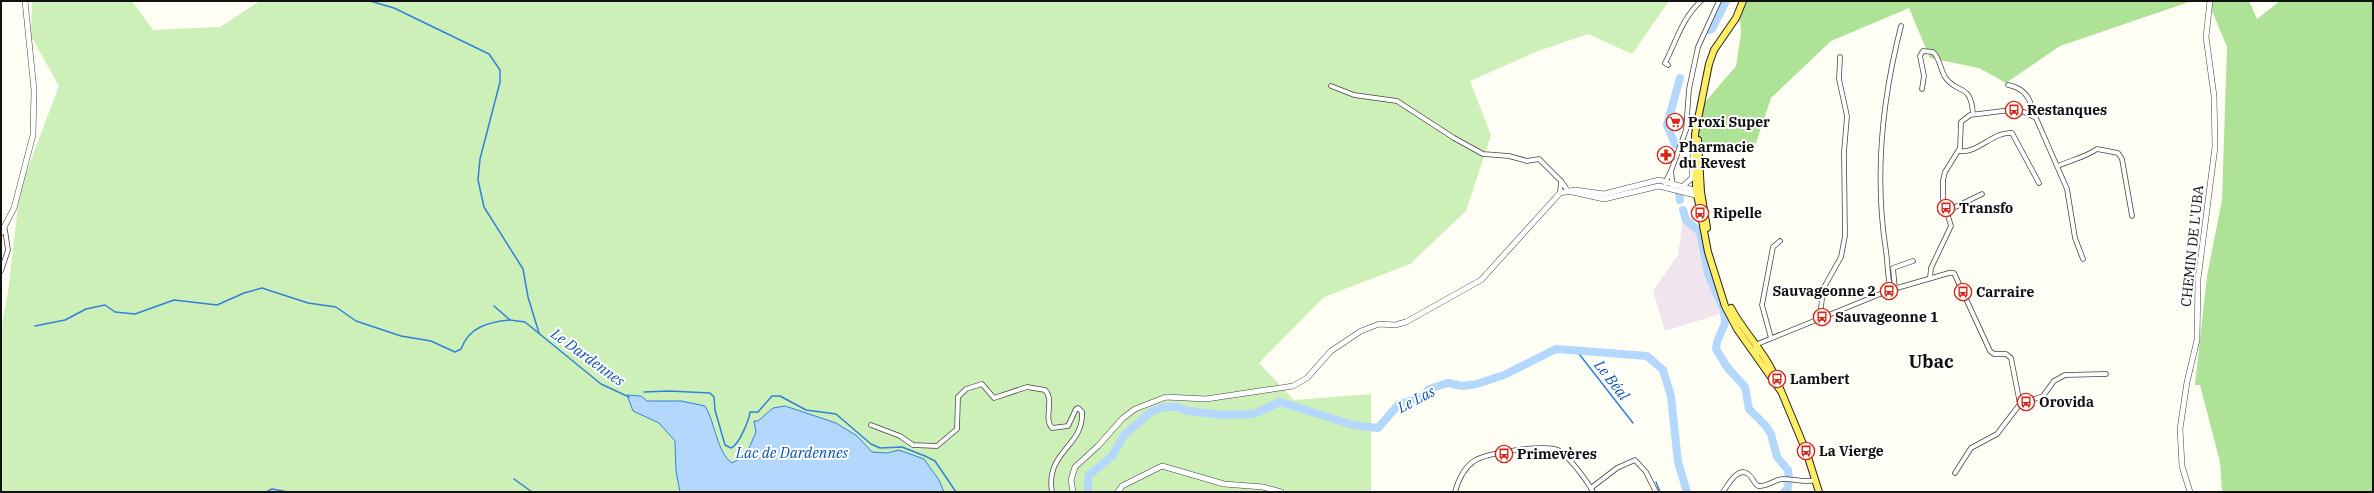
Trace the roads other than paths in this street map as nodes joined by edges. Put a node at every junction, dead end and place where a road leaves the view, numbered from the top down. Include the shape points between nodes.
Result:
1 (25, 1) edge
2 (1701, 1) edge
3 (1719, 1) edge
4 (1743, 1) edge
5 (2210, 1) edge
6 (1901, 26) dead end
7 (1840, 57) dead end
8 (1668, 65) dead end
9 (2008, 85) dead end
10 (1331, 86) dead end
11 (1922, 89) dead end
12 (1973, 114) junction
13 (2033, 116) junction
14 (1696, 123) junction
15 (1694, 145) junction
16 (1959, 151) junction
17 (1699, 161) junction
18 (2058, 166) junction
19 (1670, 171) junction
20 (1560, 180) junction
21 (2039, 183) dead end
22 (1665, 184) junction
23 (1673, 186) junction
24 (1683, 186) junction
25 (1568, 191) junction
26 (1697, 192) junction
27 (1560, 193) junction
28 (1982, 194) dead end
29 (1702, 211) junction
30 (1947, 211) junction
31 (2132, 216) dead end
32 (3, 231) edge
33 (1780, 241) dead end
34 (2083, 260) dead end
35 (1913, 261) dead end
36 (1, 271) edge
37 (1930, 278) junction
38 (1893, 289) junction
39 (1720, 292) junction
40 (1820, 317) junction
41 (1771, 338) junction
42 (1756, 350) junction
43 (2106, 374) dead end
44 (2020, 404) junction
45 (871, 426) dead end
46 (1954, 473) dead end
47 (1816, 480) junction
48 (1592, 490) edge
49 (1052, 492) edge
50 (1073, 492) edge
51 (1118, 492) edge
52 (1281, 492) edge
53 (1455, 492) edge
54 (1656, 492) edge
55 (1723, 492) edge
56 (1819, 492) edge
57 (2190, 492) edge

1 - 32 street via 34,90 33,135 14,208
2 - 8 street via 1689,13 1673,42 1664,63
3 - 19 street via 1698,47 1689,89 1686,130
4 - 14 main road via 1736,18 1714,50
5 - 57 street, CHEMIN DE L'UBA via 2206,37 2214,102 2215,147 2198,279 2197,340 2186,386 2180,429 2182,466
6 - 38 street via 1880,137 1880,213
7 - 40 street via 1839,79 1847,116 1844,152 1845,236 1841,257 1823,289
9 - 13 street via 2021,89 2027,96
10 - 20 street via 1354,95 1394,99 1483,154 1509,156 1527,161 1539,159
11 - 12 street via 1924,76 1920,56 1923,51 1933,52 1946,79 1969,95
12 - 13 street via 2014,110
12 - 16 street via 1961,122
13 - 18 street via 2042,127
14 - 15 main road
14 - 17 main road
15 - 24 street via 1692,178
15 - 26 main road
16 - 21 street via 1969,151 2004,134 2012,133
16 - 30 street via 1943,177 1943,197
17 - 26 street
17 - 29 main road
18 - 31 street via 2097,149 2118,153 2122,159
18 - 34 street via 2067,189 2075,238
19 - 22 street
19 - 23 street
20 - 25 street
20 - 27 street
22 - 23 street
22 - 25 street via 1652,181 1604,194
23 - 24 street
23 - 26 street
24 - 26 street
25 - 27 street
26 - 29 main road
27 - 50 street via 1481,280 1406,322 1379,324 1361,331 1331,351 1309,376 1300,382 1284,388 1246,391 1206,399 1166,397 1132,411 1075,467 1070,480
28 - 30 street
29 - 39 main road
30 - 37 street via 1951,226 1931,268
32 - 36 street via 8,250
33 - 41 street via 1773,247 1762,305
35 - 38 street via 1893,268
37 - 38 street
37 - 44 street via 1950,272 1955,275 1990,351 1993,354 2008,354 2011,358
38 - 40 street
39 - 42 main road
39 - 42 main road via 1734,325
40 - 41 street
41 - 42 street
42 - 47 main road via 1780,390
43 - 44 street via 2065,375 2054,381 2044,396
44 - 46 street via 1998,434 1971,448
45 - 49 street via 900,436 913,445 937,446 957,429 958,397 966,389 982,384 994,398 1028,387 1045,390 1049,397 1049,421 1052,428 1068,426 1076,409 1082,412 1080,431 1059,455 1053,468 1050,480
47 - 55 street via 1786,480 1758,486 1748,473 1740,472
47 - 56 main road
48 - 53 street via 1560,451 1541,446 1476,460 1461,476
48 - 54 street via 1615,469 1635,460 1646,472
51 - 52 street via 1122,486 1164,466 1224,484 1263,487

